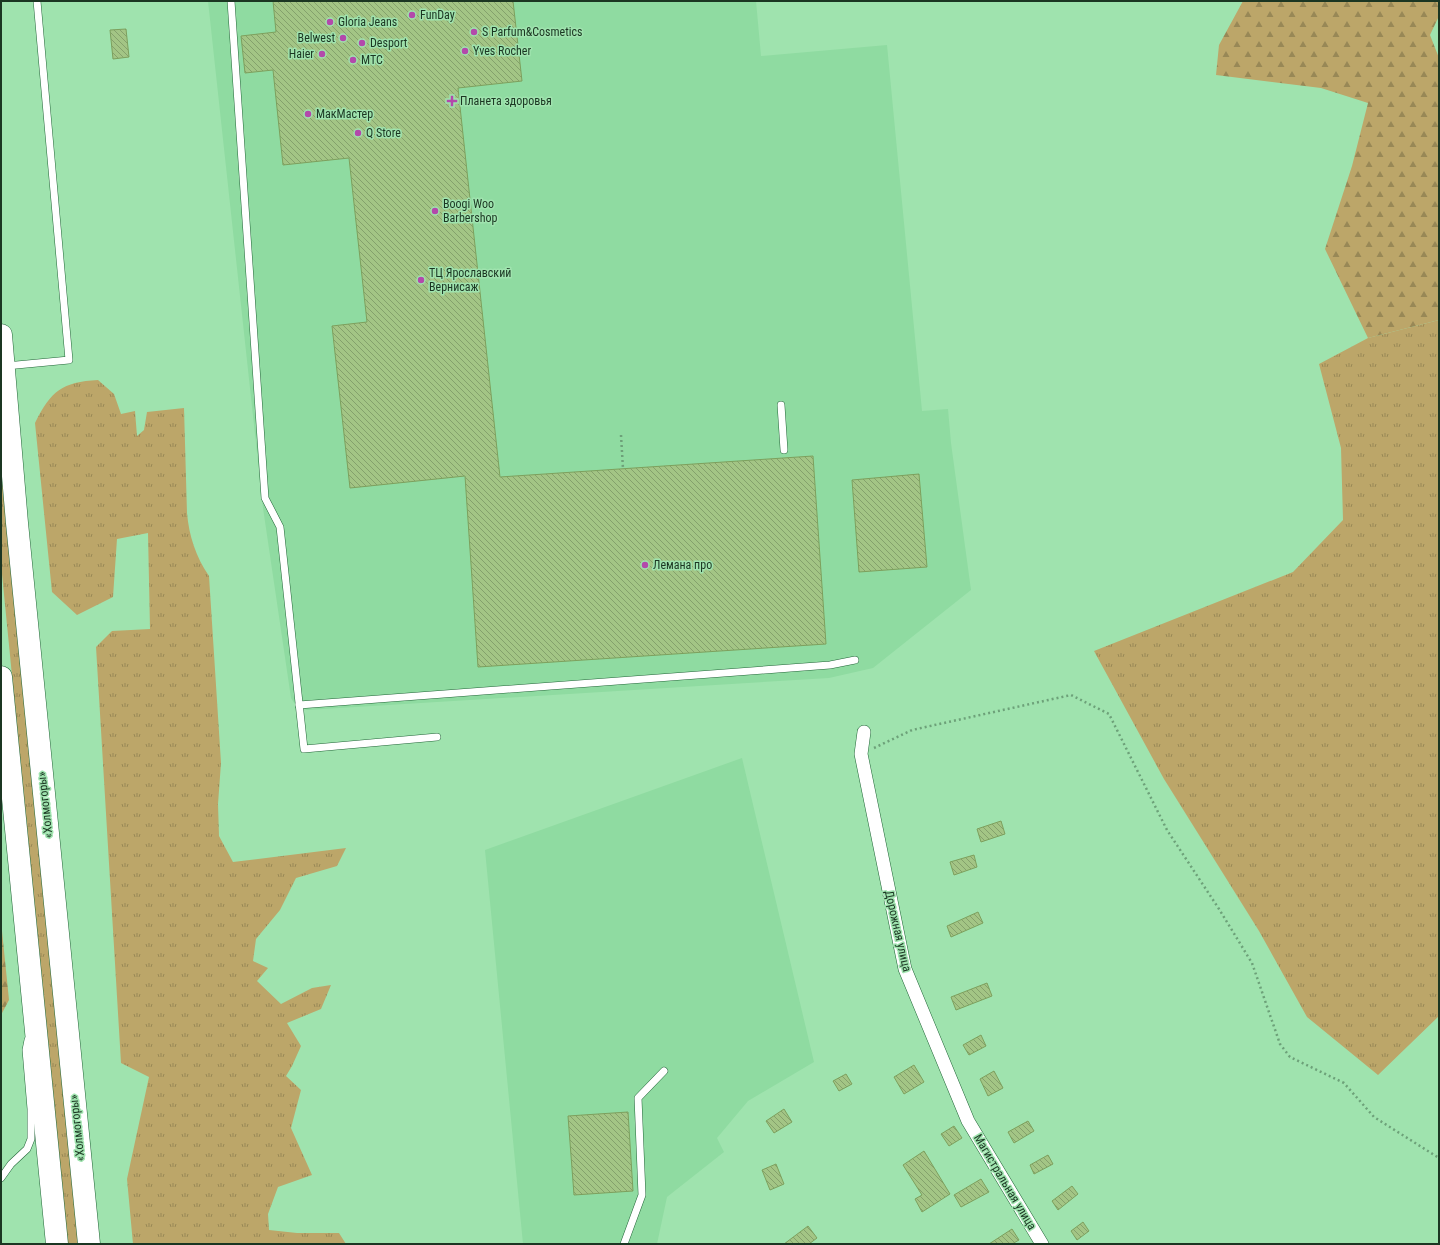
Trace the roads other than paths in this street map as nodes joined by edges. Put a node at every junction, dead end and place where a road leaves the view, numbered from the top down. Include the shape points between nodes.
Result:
1 (37, 1) edge
2 (231, 1) edge
3 (1, 335) edge
4 (2, 366) edge
5 (781, 405) dead end
6 (784, 450) dead end
7 (855, 660) dead end
8 (1, 677) edge
9 (299, 705) junction
10 (864, 732) dead end
11 (437, 737) dead end
12 (34, 1014) junction
13 (664, 1071) dead end
14 (968, 1120) joint
15 (1, 1178) edge
16 (57, 1244) edge
17 (89, 1244) edge
18 (624, 1244) edge
19 (1042, 1244) edge

1 - 4 lane via 69,360
2 - 9 lane via 265,498 280,527
3 - 4 highway, «Холмогоры»
4 - 17 highway, «Холмогоры»
5 - 6 lane
7 - 9 lane via 830,665
8 - 12 highway
9 - 11 lane via 304,749
10 - 14 street, Дорожная улица via 861,754 905,969
12 - 15 lane via 26,1050 31,1139 27,1149
12 - 16 highway
13 - 18 lane via 638,1098 642,1195
14 - 19 street, Магистральная улица

